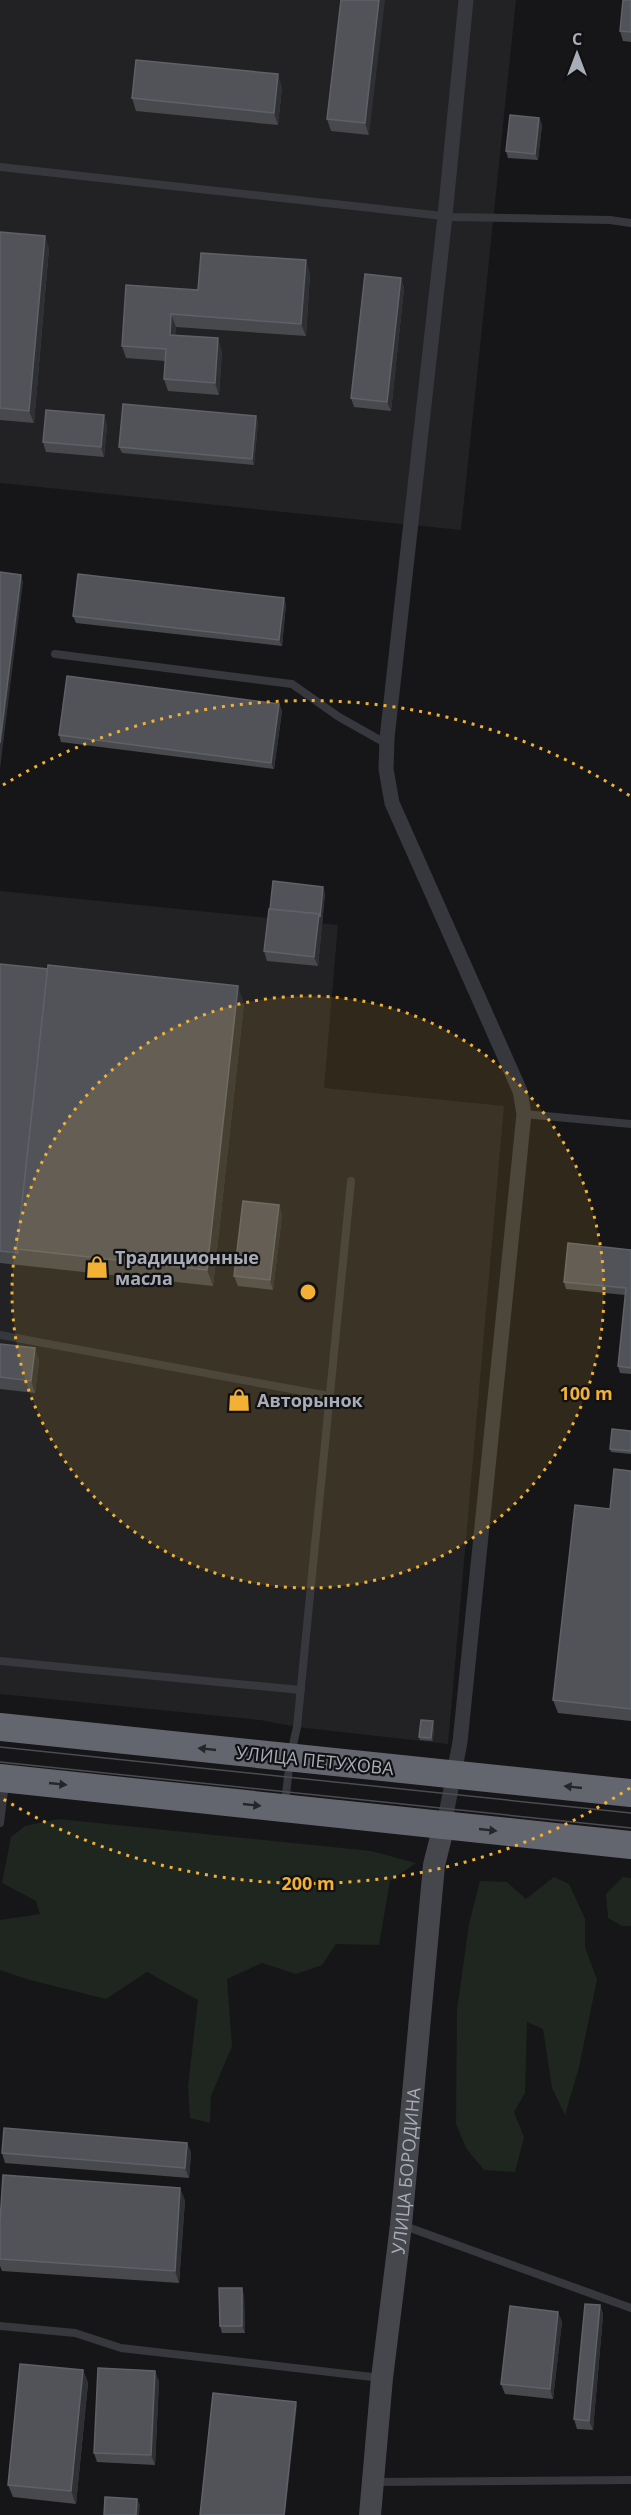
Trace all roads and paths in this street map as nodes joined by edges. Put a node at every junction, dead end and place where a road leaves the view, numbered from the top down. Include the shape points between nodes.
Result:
1 (466, 0) edge
2 (0, 167) edge
3 (445, 216) junction
4 (631, 223) edge
5 (55, 654) dead end
6 (387, 744) junction
7 (524, 1114) junction
8 (631, 1124) edge
9 (351, 1181) dead end
10 (0, 1335) edge
11 (329, 1396) junction
12 (0, 1661) edge
13 (301, 1690) junction
14 (0, 1727) edge
15 (290, 1758) junction
16 (453, 1775) junction
17 (3, 1779) edge
18 (631, 1793) edge
19 (285, 1808) junction
20 (0, 1823) edge
21 (444, 1825) junction
22 (631, 1845) edge
23 (401, 2225) junction
24 (631, 2308) edge
25 (0, 2326) edge
26 (382, 2378) junction
27 (631, 2480) edge
28 (374, 2482) junction
29 (370, 2515) edge

1 - 3 street
2 - 3 lane
3 - 4 lane
3 - 6 street
5 - 6 lane via 292,684
6 - 7 street via 386,769 392,803 520,1090
7 - 8 lane
7 - 16 street via 460,1742
9 - 11 lane
10 - 11 lane
11 - 13 lane
12 - 13 lane
13 - 15 lane
15 -> 14 highway, УЛИЦА ПЕТУХОВА
15 - 16 highway, УЛИЦА ПЕТУХОВА
15 - 19 lane
18 -> 16 highway, УЛИЦА ПЕТУХОВА
16 - 21 street
17 -> 19 highway
17 - 20 lane
19 - 21 highway
21 -> 22 highway
21 - 23 main road, УЛИЦА БОРОДИНА via 434,1865
23 - 24 lane
23 - 26 main road, УЛИЦА БОРОДИНА
25 - 26 lane via 75,2333 121,2348
26 - 28 main road, УЛИЦА БОРОДИНА
27 - 28 lane
28 - 29 main road, УЛИЦА БОРОДИНА

